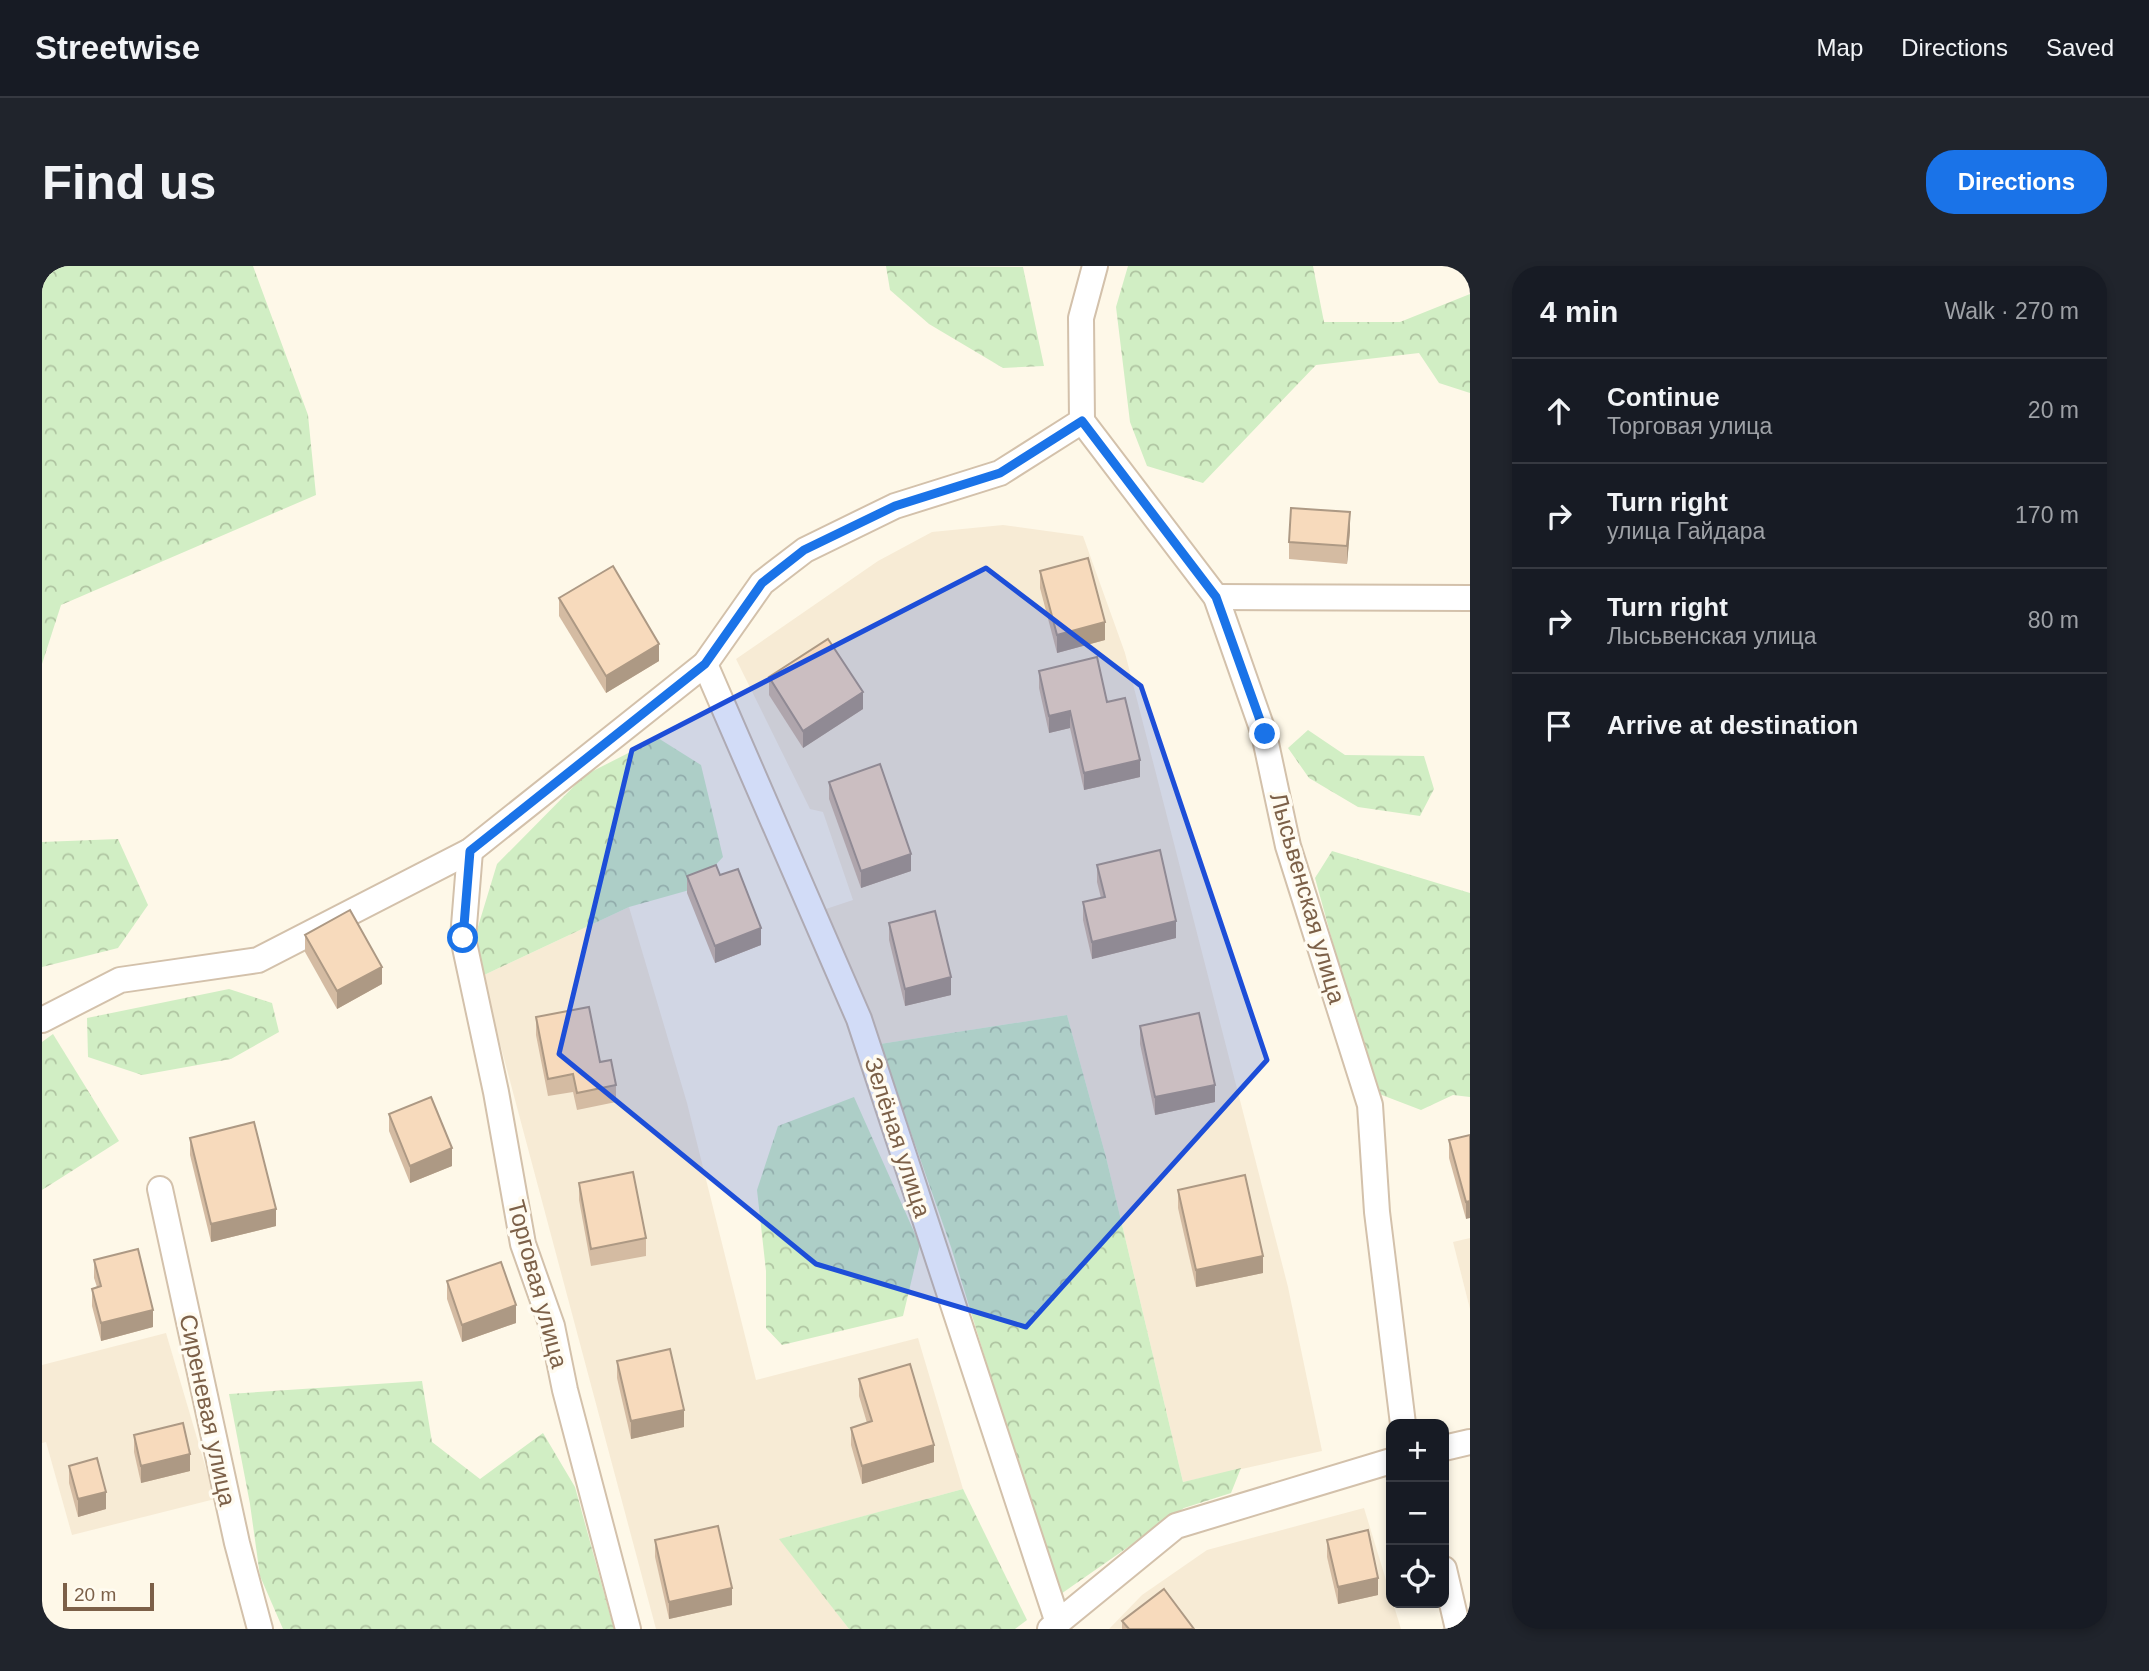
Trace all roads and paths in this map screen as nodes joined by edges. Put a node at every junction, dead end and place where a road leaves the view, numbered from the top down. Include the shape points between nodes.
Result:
1 (1095, 266) edge
2 (1082, 421) junction
3 (1216, 597) junction
4 (1470, 598) edge
5 (705, 664) junction
6 (470, 851) junction
7 (42, 1020) edge
8 (160, 1189) dead end
9 (1402, 1419) edge
10 (1470, 1442) edge
11 (1449, 1447) edge
12 (1386, 1463) edge
13 (1449, 1590) edge
14 (1054, 1626) edge
15 (260, 1629) edge
16 (628, 1629) edge
17 (1458, 1629) edge

1 - 2 street via 1080,318
2 - 3 street, Лысьвенская улица
2 - 5 street via 1000,473 895,506 804,550 762,583
3 - 4 street
3 - 9 street, Лысьвенская улица via 1265,734 1288,846 1370,1105 1377,1212
5 - 6 street
5 - 14 street, Зелёная улица via 859,1019
6 - 7 street via 258,960 120,980
6 - 16 street, Торговая улица via 463,938 523,1244 552,1326
8 - 15 street, Сиреневая улица
10 - 11 street
12 - 14 street via 1176,1527
13 - 17 street

